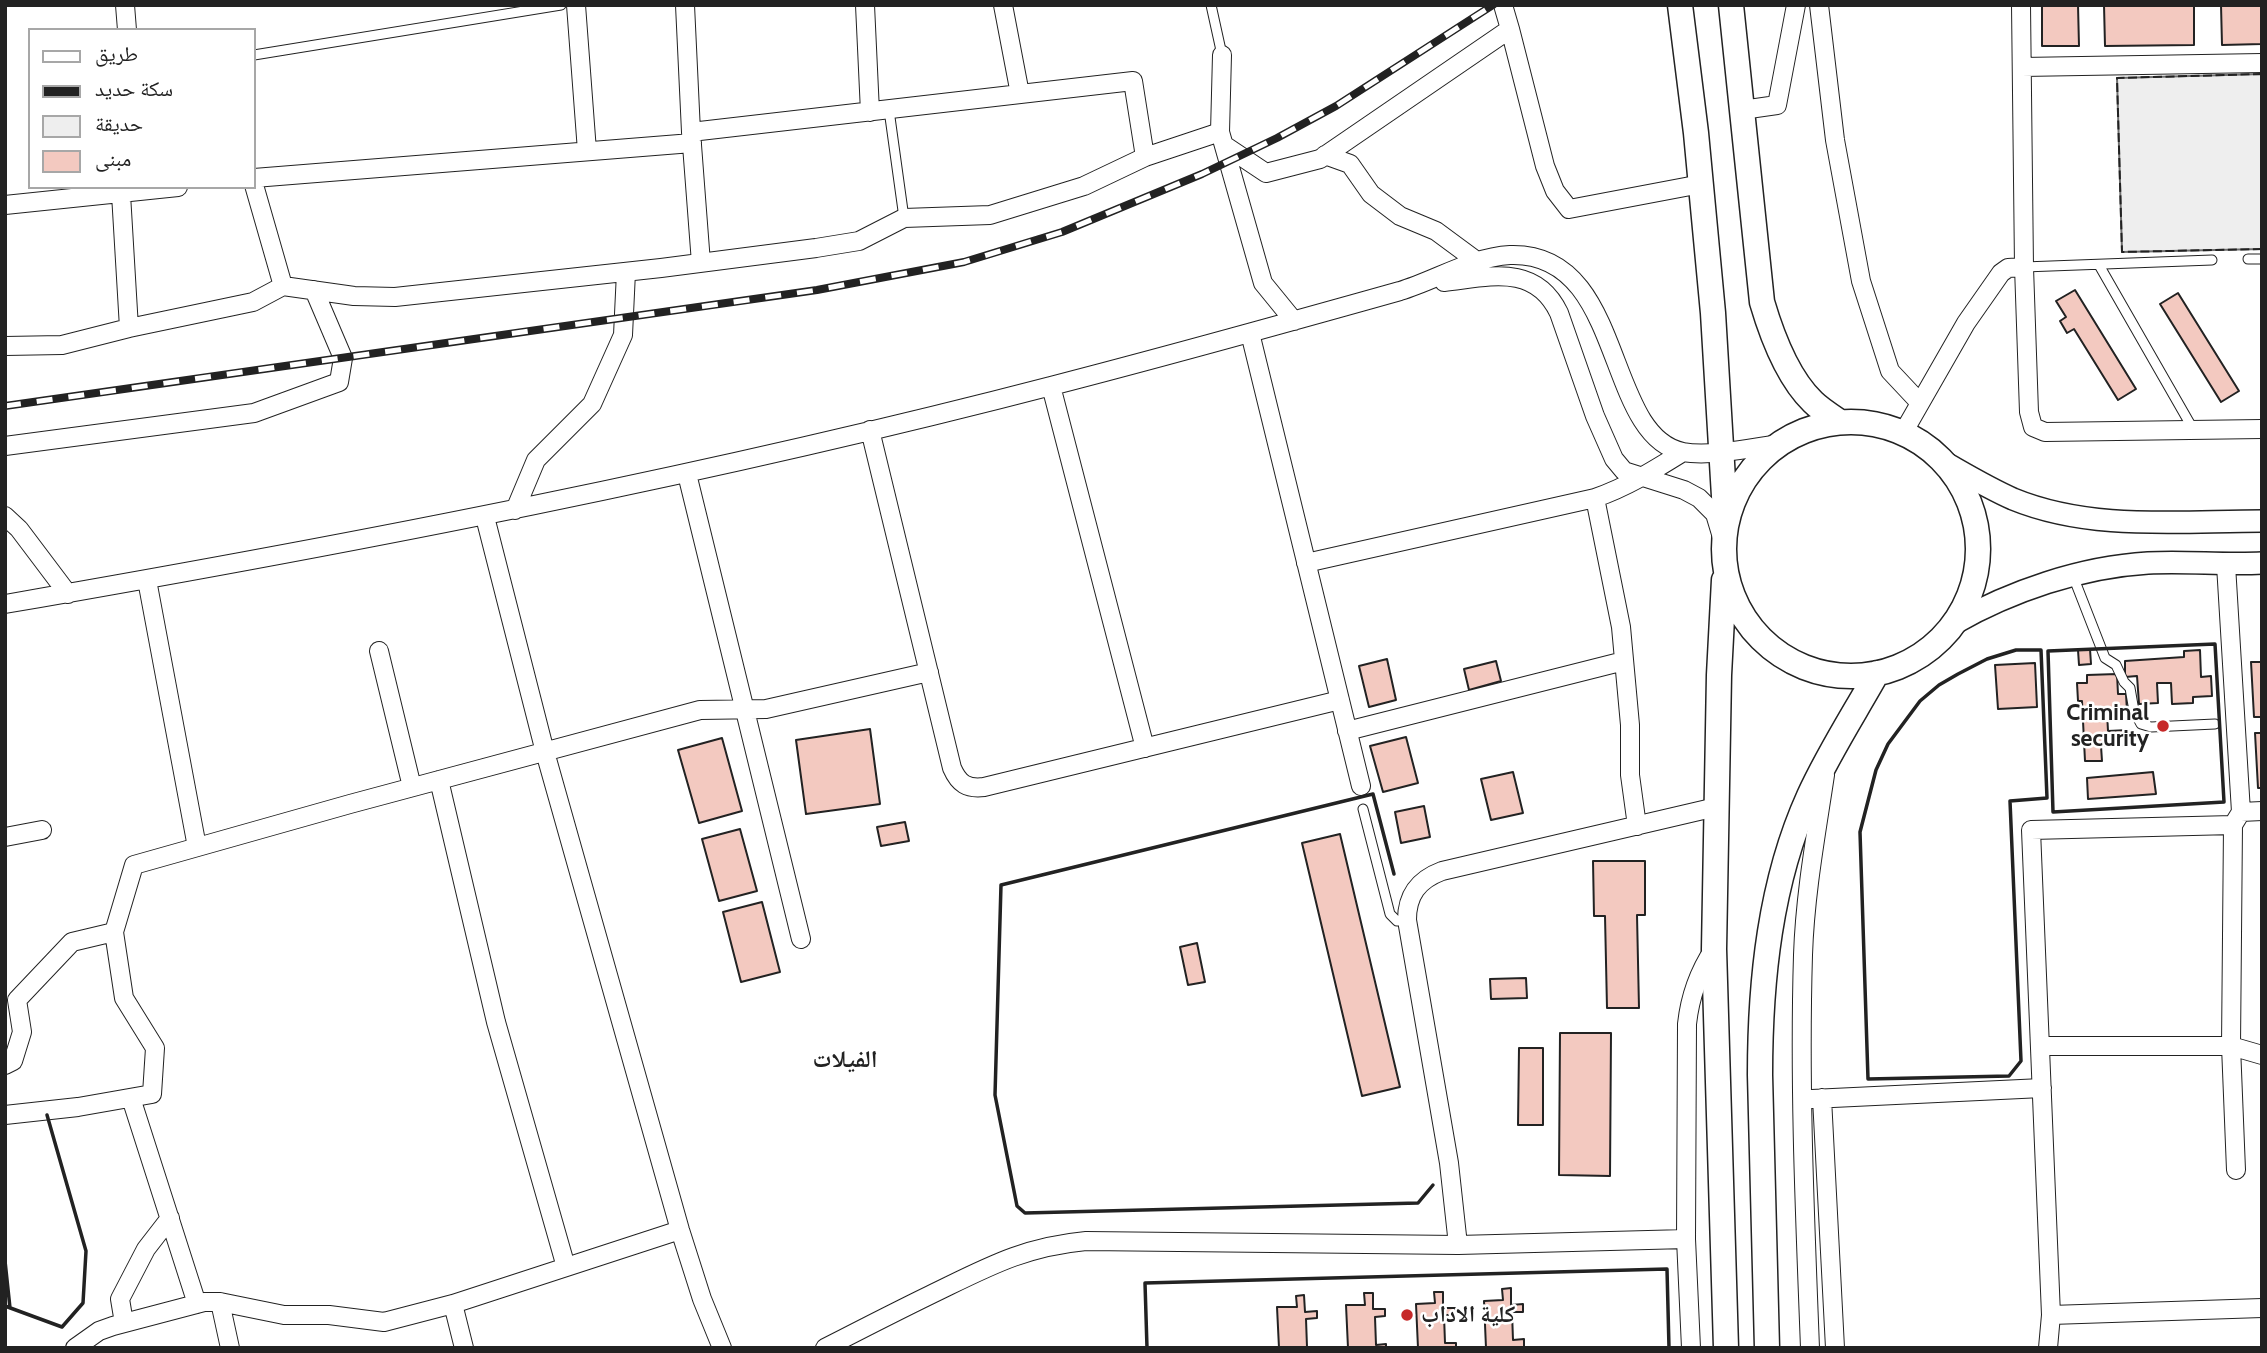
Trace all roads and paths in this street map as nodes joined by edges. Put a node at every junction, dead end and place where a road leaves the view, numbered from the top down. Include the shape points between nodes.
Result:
1 (125, 5) edge
2 (561, 5) edge
3 (576, 5) edge
4 (685, 5) edge
5 (865, 5) edge
6 (1003, 5) edge
7 (1211, 5) edge
8 (1503, 5) edge
9 (1679, 5) edge
10 (1731, 5) edge
11 (1796, 5) edge
12 (1819, 5) edge
13 (2021, 5) edge
14 (127, 28) edge
15 (1510, 29) junction
16 (256, 55) edge
17 (1222, 55) joint
18 (2262, 63) edge
19 (2022, 67) junction
20 (1020, 94) junction
21 (889, 110) junction
22 (1742, 110) junction
23 (870, 112) junction
24 (691, 137) junction
25 (1222, 139) junction
26 (587, 151) junction
27 (1325, 155) junction
28 (1145, 157) junction
29 (256, 178) edge
30 (1701, 184) junction
31 (155, 189) edge
32 (255, 189) edge
33 (132, 191) edge
34 (5, 205) edge
35 (904, 218) junction
36 (2248, 259) dead end
37 (2262, 259) edge
38 (2212, 260) dead end
39 (1478, 262) junction
40 (701, 263) junction
41 (2099, 264) junction
42 (2024, 267) junction
43 (626, 272) junction
44 (1420, 285) junction
45 (283, 286) junction
46 (314, 290) junction
47 (1294, 321) junction
48 (129, 328) junction
49 (1250, 333) junction
50 (5, 346) edge
51 (1051, 386) junction
52 (1920, 402) junction
53 (1840, 422) junction
54 (2262, 429) edge
55 (870, 430) junction
56 (2194, 430) junction
57 (1903, 433) junction
58 (1779, 444) junction
59 (5, 446) edge
60 (1683, 452) junction
61 (1723, 452) junction
62 (1942, 461) junction
63 (687, 474) junction
64 (1642, 478) junction
65 (1595, 498) junction
66 (515, 510) junction
67 (5, 516) edge
68 (485, 517) junction
69 (2262, 521) edge
70 (1725, 544) junction
71 (1306, 563) junction
72 (2262, 563) edge
73 (2226, 565) junction
74 (2073, 576) junction
75 (147, 580) junction
76 (68, 594) junction
77 (5, 604) edge
78 (1953, 624) junction
79 (379, 651) dead end
80 (1624, 661) junction
81 (929, 672) junction
82 (1877, 673) junction
83 (1340, 700) junction
84 (744, 709) junction
85 (2215, 724) dead end
86 (1347, 731) junction
87 (1146, 747) junction
88 (545, 752) junction
89 (1828, 761) junction
90 (439, 780) junction
91 (1361, 786) dead end
92 (412, 787) junction
93 (1716, 807) junction
94 (1363, 809) dead end
95 (2262, 811) edge
96 (2237, 819) junction
97 (1637, 826) junction
98 (42, 830) dead end
99 (5, 838) edge
100 (197, 847) junction
101 (1407, 920) junction
102 (114, 932) junction
103 (801, 939) dead end
104 (1714, 949) junction
105 (2040, 1046) junction
106 (2231, 1046) junction
107 (2262, 1055) edge
108 (5, 1065) edge
109 (2042, 1088) junction
110 (131, 1098) junction
111 (1822, 1098) junction
112 (1802, 1099) junction
113 (5, 1115) edge
114 (2236, 1170) dead end
115 (170, 1218) junction
116 (680, 1230) junction
117 (1686, 1239) junction
118 (1458, 1245) junction
119 (566, 1266) junction
120 (220, 1302) junction
121 (197, 1304) junction
122 (453, 1304) junction
123 (2262, 1308) edge
124 (2051, 1315) junction
125 (124, 1323) junction
126 (75, 1348) edge
127 (230, 1348) edge
128 (464, 1348) edge
129 (722, 1348) edge
130 (825, 1348) edge
131 (1691, 1348) edge
132 (1726, 1348) edge
133 (1767, 1348) edge
134 (1810, 1348) edge
135 (1835, 1348) edge
136 (2048, 1348) edge

1 - 14 street
2 - 16 lane
3 - 26 street
4 - 24 street
5 - 23 street
6 - 20 street
7 - 17 lane
8 - 15 street
9 - 30 main road
10 - 22 main road
11 - 22 street via 1777,105
12 - 52 street via 1835,140 1861,281 1890,371
13 - 19 street
15 - 27 street
15 - 30 street via 1545,166 1569,209
17 - 25 street
18 - 19 street
19 - 42 street
20 - 21 street
20 - 28 street via 1133,82
21 - 23 street
21 - 35 lane
22 - 53 main road via 1768,324 1799,384 1812,401
23 - 24 street
24 - 26 street
24 - 40 street
25 - 27 street via 1266,173
25 - 28 street
25 - 47 street via 1263,283
26 - 29 street
27 - 39 street via 1350,164 1371,194 1399,216 1436,231
28 - 35 street via 1084,186 990,215
30 - 61 main road
31 - 33 street
32 - 45 street
33 - 34 street
33 - 48 street
35 - 40 street via 859,241
36 - 37 lane
38 - 41 lane
39 - 44 street
39 - 60 street via 1527,256 1556,266 1579,285 1647,428 1657,440
40 - 43 street
41 - 42 lane
41 - 56 lane
42 - 52 street via 2001,273
42 - 56 street via 2033,427 2045,432
43 - 46 street via 395,296
43 - 66 street via 623,335 592,404 536,460
44 - 47 street
44 - 64 street via 1506,276 1541,289 1559,313 1614,459 1624,471
45 - 46 street
45 - 48 street via 253,302
46 - 59 street via 343,358 339,382 254,413
47 - 49 street
48 - 50 street via 62,345
49 - 51 street
49 - 71 street
51 - 55 street
51 - 87 street
52 - 57 street
53 - 57 main road via 1872,424
53 - 58 main road via 1808,429
54 - 56 street
55 - 63 street
55 - 81 street
57 - 62 main road
58 - 61 street
58 - 70 main road via 1745,478 1733,503
60 - 61 street
60 - 64 street
61 - 70 main road
62 - 69 street via 2014,499 2073,516 2134,522
62 - 78 main road via 1967,498 1978,541 1970,593
63 - 66 street
63 - 84 street
64 - 65 street
64 - 70 street via 1699,498 1715,514
65 - 71 street
65 - 80 street
66 - 68 street
67 - 76 street
68 - 75 street
68 - 88 street
70 - 82 main road via 1730,585 1740,610 1775,650 1823,673
70 - 93 main road
71 - 83 street
72 - 73 street
73 - 74 street via 2148,563
73 - 96 street
74 - 78 street via 1981,608
74 - 85 lane via 2105,658 2116,664 2130,688 2141,724
75 - 76 street
75 - 100 street
76 - 77 street
78 - 82 main road via 1920,656
79 - 92 street
80 - 86 street
80 - 97 street
81 - 84 street via 766,709
81 - 87 street via 952,768 964,785 973,788
82 - 89 main road
83 - 86 street
83 - 87 street
84 - 88 street via 700,710
84 - 103 street
86 - 91 street
88 - 90 street
88 - 116 street
89 - 112 street via 1803,953
89 - 133 main road via 1793,839 1768,943 1760,1031
90 - 92 street
90 - 119 street via 496,1022
92 - 100 street
93 - 97 street
93 - 104 main road
94 - 101 lane via 1390,914 1397,921
95 - 96 street
96 - 105 street via 2031,830
96 - 106 street
97 - 101 street via 1429,876 1411,895
98 - 99 street
100 - 102 street via 134,865
101 - 118 street via 1449,1163
102 - 108 street via 72,942 17,1000 22,1032 13,1061
102 - 110 street via 124,998 155,1048 152,1094
104 - 117 street via 1695,985 1687,1024
104 - 132 main road
105 - 106 street
105 - 109 street
106 - 107 street
106 - 114 street
109 - 111 street
109 - 124 street
110 - 113 street
110 - 115 street
111 - 112 street
111 - 135 street
112 - 134 street
115 - 121 street
115 - 125 street via 146,1249 120,1299
116 - 119 street
116 - 129 street
117 - 118 street
117 - 131 street
118 - 130 street via 1059,1244 998,1261
119 - 122 street
120 - 121 street
120 - 122 street via 284,1315 384,1322
120 - 127 street
121 - 125 street
122 - 128 street
123 - 124 street
124 - 136 street
125 - 126 street via 99,1331

